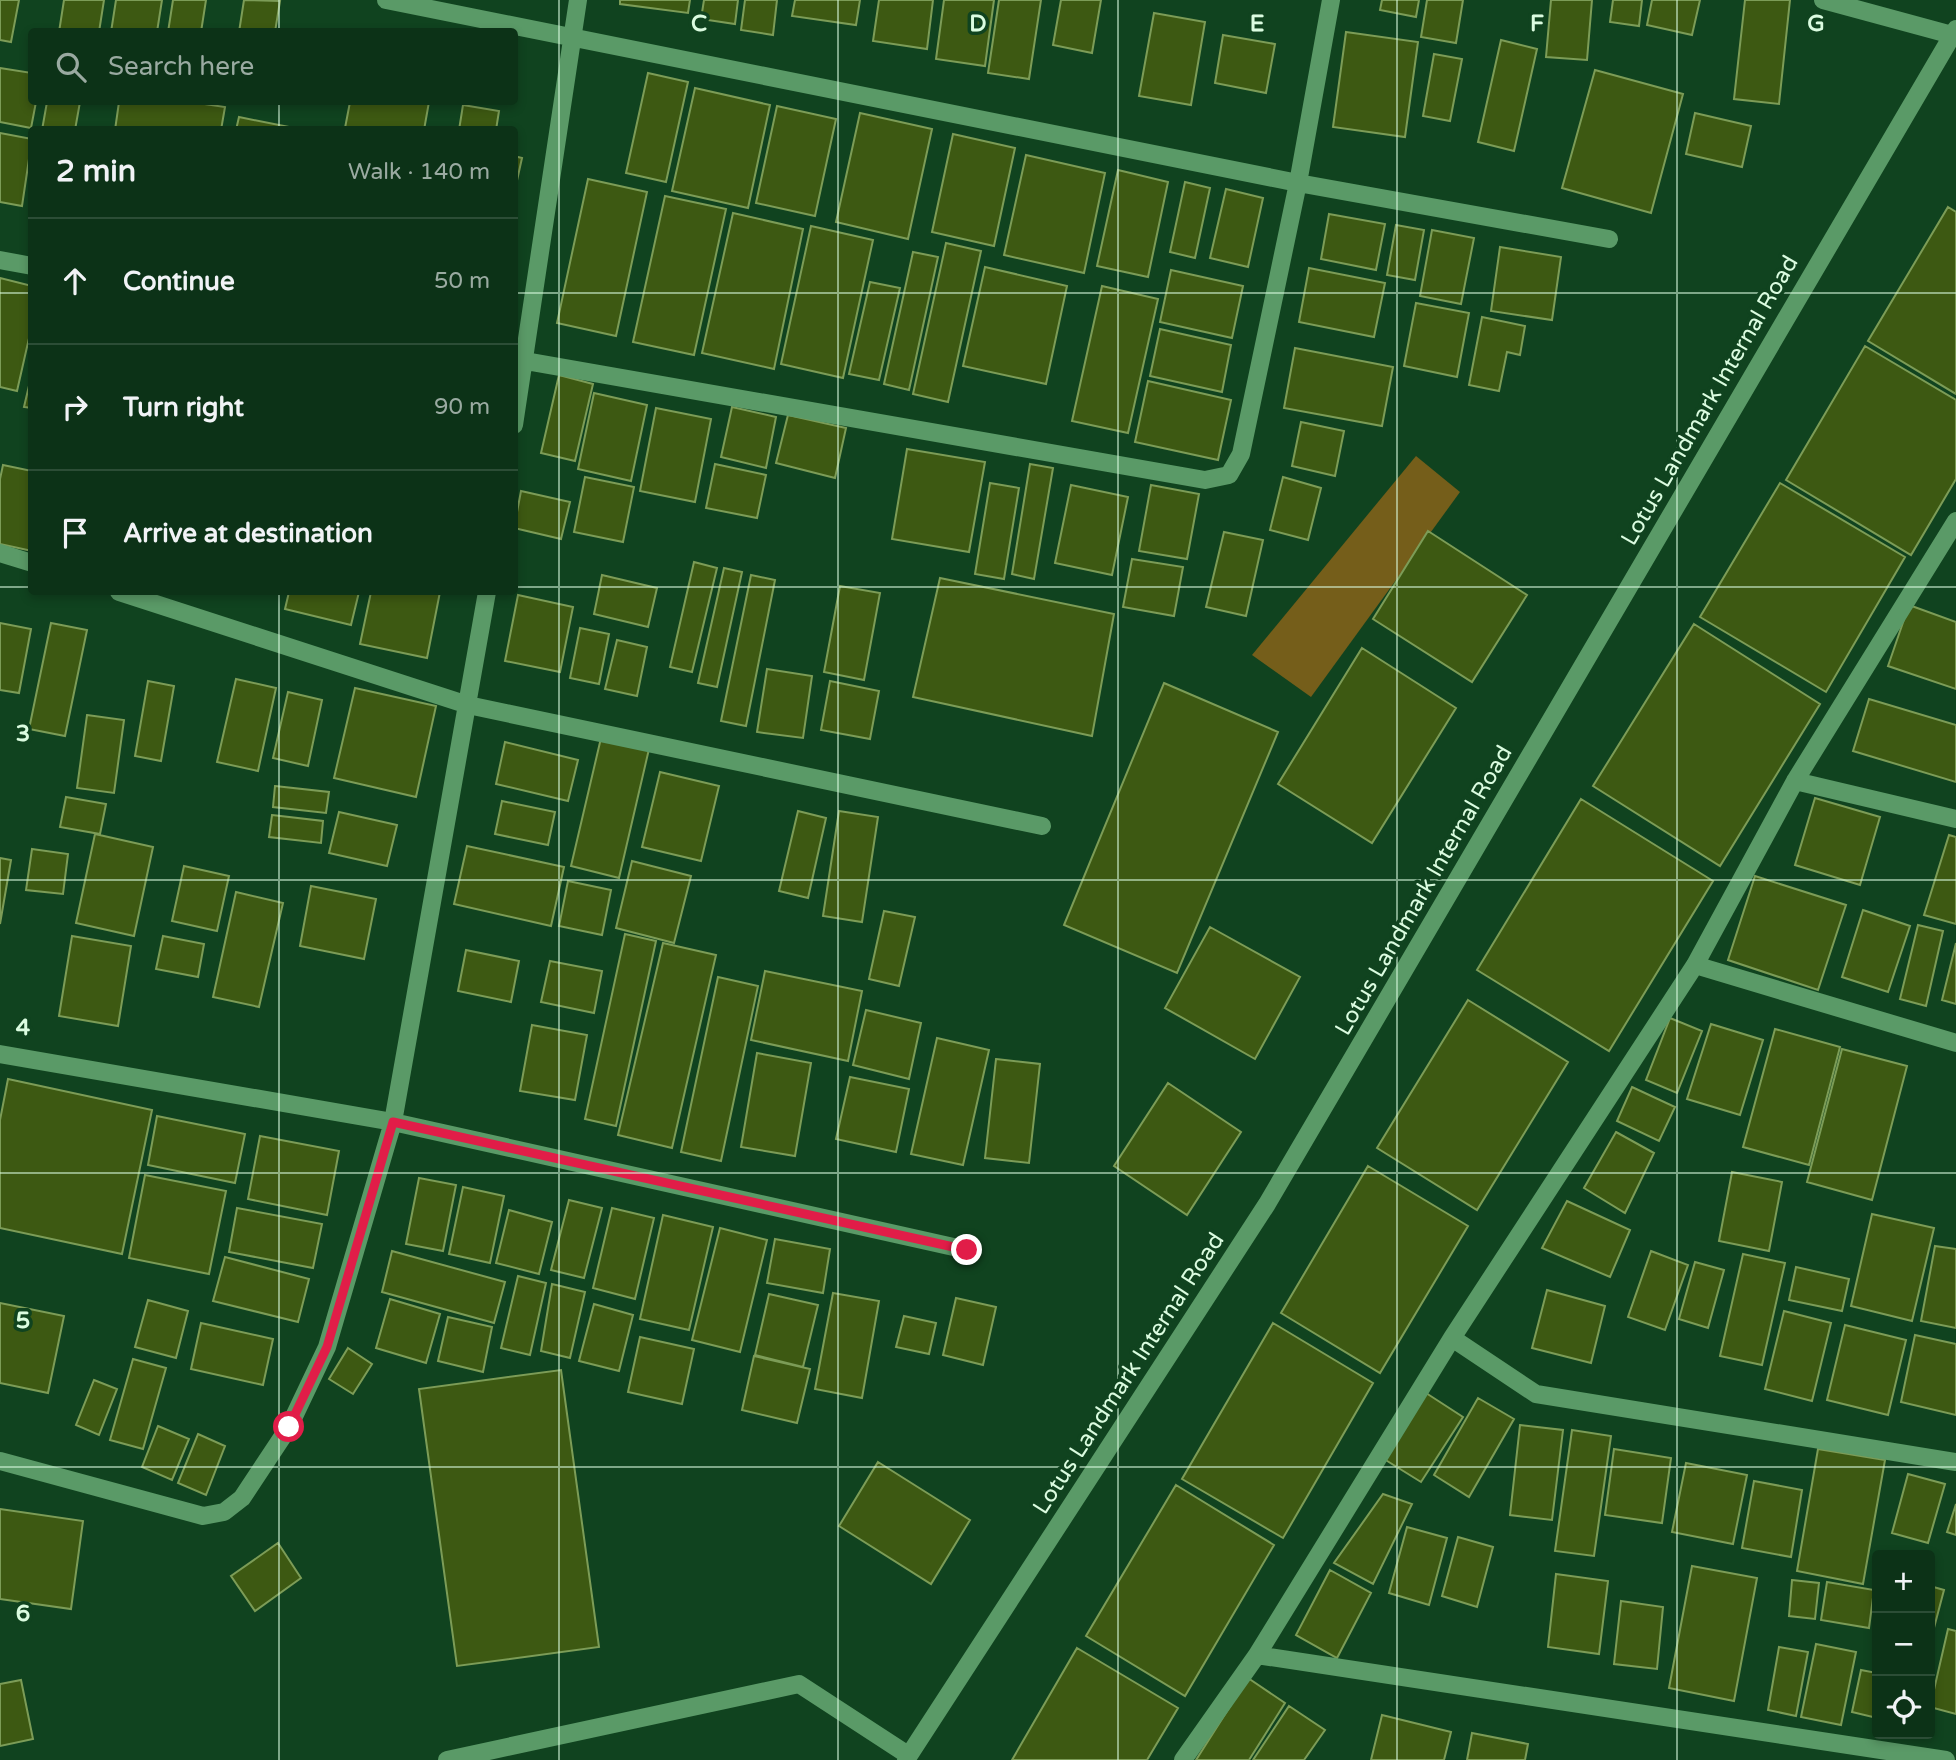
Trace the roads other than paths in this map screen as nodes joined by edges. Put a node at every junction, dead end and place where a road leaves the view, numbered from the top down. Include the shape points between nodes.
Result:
1 (386, 0) edge
2 (578, 0) edge
3 (1331, 0) edge
4 (1823, 0) edge
5 (1955, 33) edge
6 (572, 35) junction
7 (1298, 183) junction
8 (1609, 239) dead end
9 (0, 260) edge
10 (28, 265) edge
11 (520, 360) edge
12 (518, 382) edge
13 (1956, 521) edge
14 (0, 553) edge
15 (28, 562) edge
16 (128, 595) edge
17 (486, 595) edge
18 (468, 705) junction
19 (1795, 781) junction
20 (1956, 819) edge
21 (1042, 826) dead end
22 (1695, 965) junction
23 (1956, 1043) edge
24 (0, 1054) edge
25 (393, 1122) junction
26 (967, 1250) dead end
27 (1452, 1338) junction
28 (0, 1461) edge
29 (1956, 1462) edge
30 (1257, 1656) junction
31 (907, 1758) edge
32 (447, 1760) edge
33 (1183, 1760) edge
34 (1946, 1760) edge

1 - 6 street
2 - 6 street
3 - 7 street
4 - 5 street
5 - 31 street, Lotus Landmark Internal Road via 1267,1204
6 - 7 street
6 - 11 street
7 - 8 street
7 - 11 street via 1241,454 1229,475 1205,480
9 - 10 street
11 - 12 street
13 - 19 street
14 - 15 street
16 - 18 street
17 - 18 street
18 - 21 street
18 - 25 street
19 - 20 street
19 - 22 street
22 - 23 street
22 - 27 street
24 - 25 street
25 - 26 street
25 - 28 street via 327,1347 289,1427 242,1498 224,1512 203,1516
27 - 29 street via 1536,1394
27 - 30 street
30 - 33 street
30 - 34 street
31 - 32 street via 799,1684

